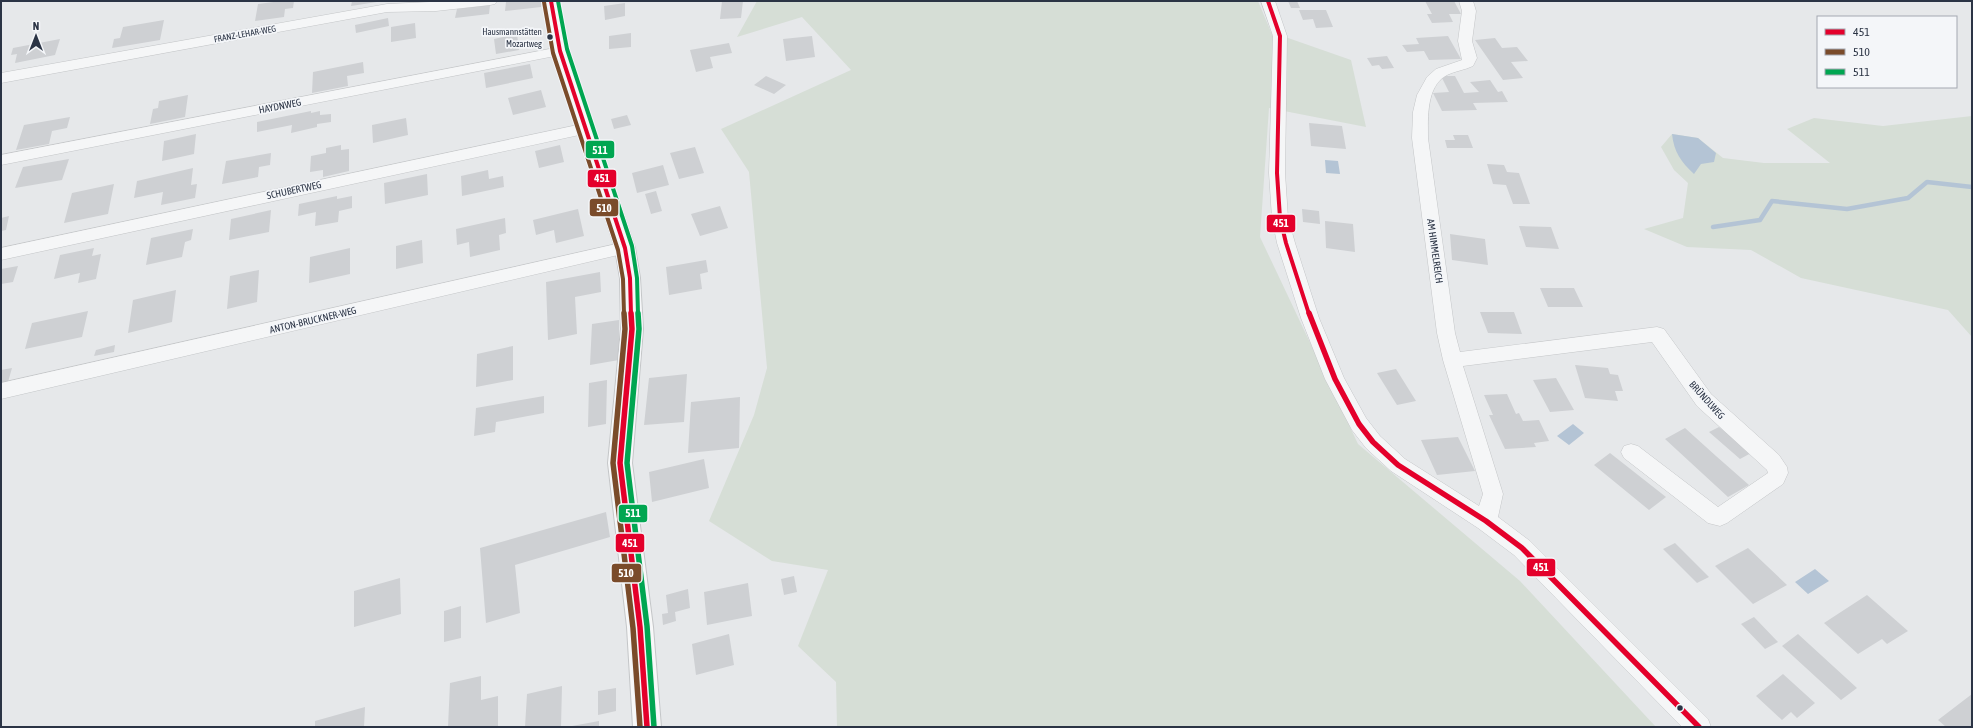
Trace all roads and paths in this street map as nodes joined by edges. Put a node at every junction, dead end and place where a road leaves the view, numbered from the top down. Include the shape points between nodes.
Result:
1 (490, 1) edge
2 (551, 1) edge
3 (1268, 1) edge
4 (1466, 1) edge
5 (560, 51) junction
6 (1, 78) edge
7 (587, 128) junction
8 (1, 160) edge
9 (625, 248) junction
10 (1, 254) edge
11 (1452, 360) junction
12 (1, 391) edge
13 (1631, 452) dead end
14 (1486, 521) junction
15 (647, 727) edge
16 (1699, 727) edge

1 - 6 street, FRANZ-LEHAR-WEG via 436,7 387,8
2 - 5 main road
3 - 14 street via 1280,36 1277,173 1280,218 1298,281 1325,355 1359,424 1383,453 1398,466
4 - 11 street, AM HIMMELREICH via 1469,11 1465,40 1470,58 1468,63 1439,74 1430,84 1420,112 1420,138 1446,333
5 - 7 main road
5 - 8 street, HAYDNWEG
7 - 9 main road
7 - 10 street, SCHUBERTWEG
9 - 12 street, ANTON-BRUCKNER-WEG
9 - 15 main road via 630,278 632,329 620,463 640,627
11 - 13 street, BRÜNDLWEG via 1657,334 1704,400 1772,461 1778,474 1745,500 1720,517 1715,517
11 - 14 street, AM HIMMELREICH via 1493,494
14 - 16 street via 1522,548

